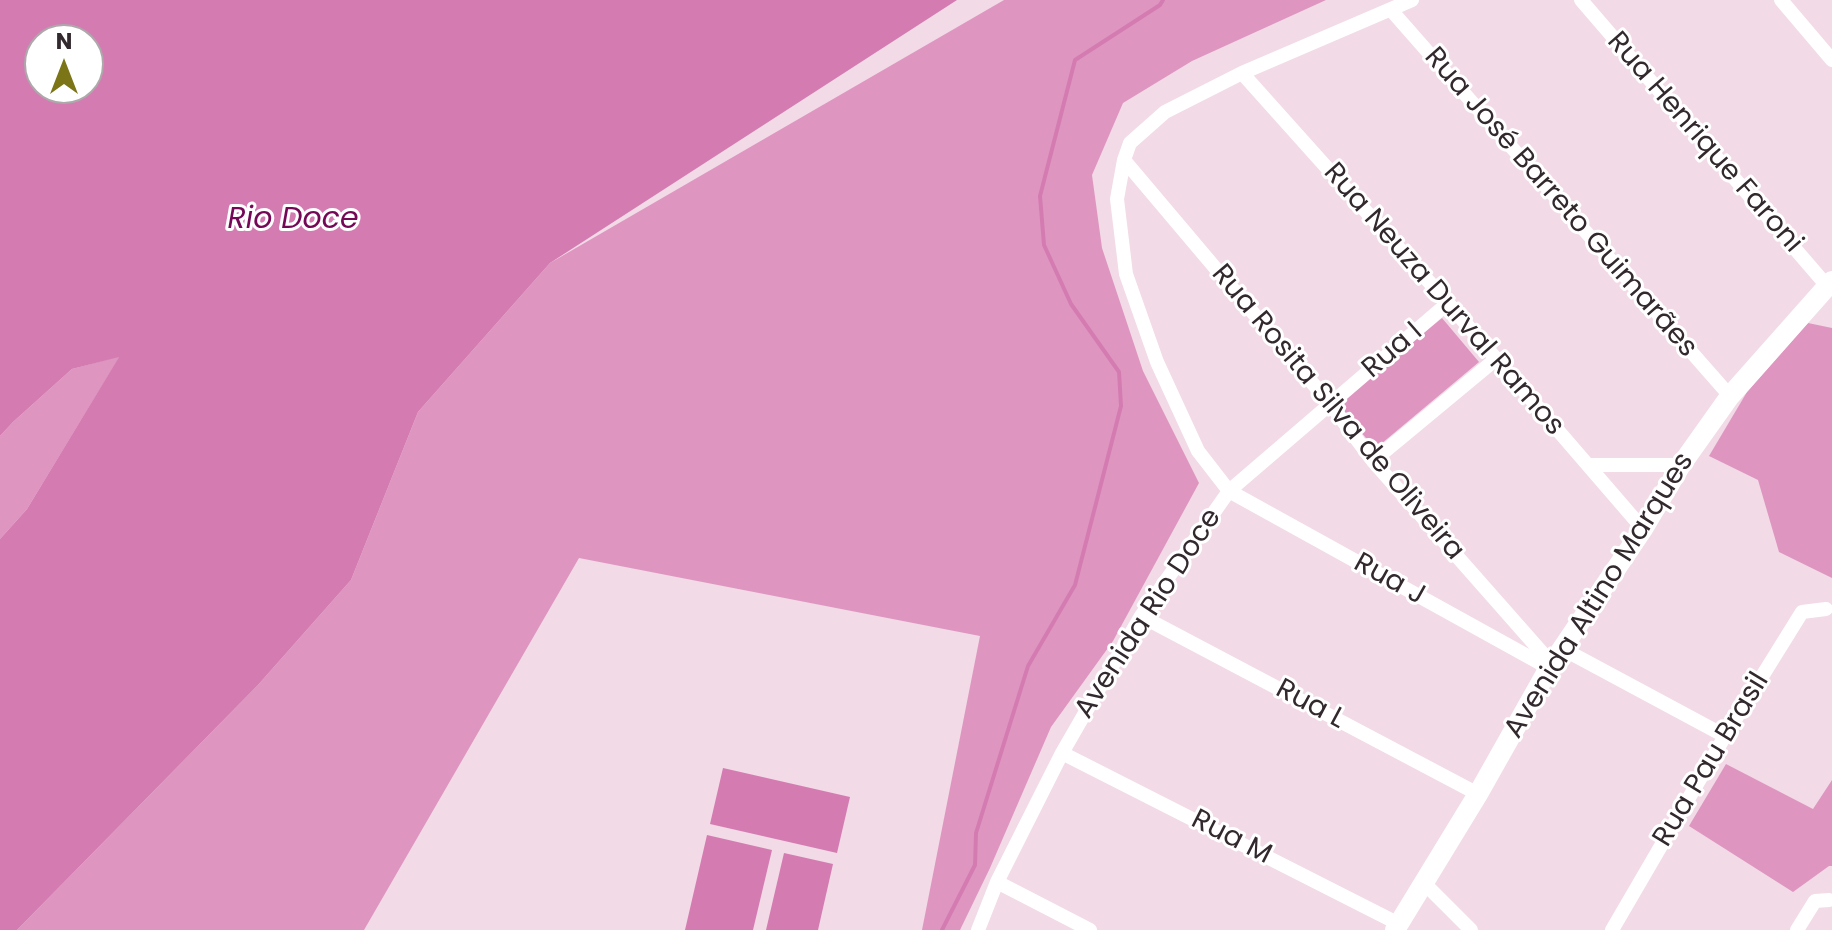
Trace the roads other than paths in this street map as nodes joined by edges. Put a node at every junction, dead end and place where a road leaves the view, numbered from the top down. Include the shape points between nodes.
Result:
1 (1412, 0) edge
2 (1581, 0) edge
3 (1781, 0) edge
4 (1391, 10) junction
5 (1832, 60) edge
6 (1242, 73) junction
7 (1124, 160) junction
8 (1830, 284) edge
9 (1448, 303) junction
10 (1496, 359) junction
11 (1730, 396) junction
12 (1331, 405) junction
13 (1373, 461) junction
14 (1588, 465) junction
15 (1681, 465) junction
16 (1229, 491) junction
17 (1643, 529) junction
18 (1826, 609) dead end
19 (1141, 616) junction
20 (1555, 661) junction
21 (1725, 736) junction
22 (1062, 753) junction
23 (1478, 794) junction
24 (997, 882) junction
25 (1424, 883) junction
26 (1829, 900) dead end
27 (1397, 927) edge
28 (978, 930) edge
29 (1090, 930) edge
30 (1471, 930) edge
31 (1612, 930) edge
32 (1797, 930) edge

1 - 4 street, Avenida Rio Doce
2 - 8 street, Rua Henrique Faroni
3 - 5 street
4 - 6 street, Avenida Rio Doce
4 - 11 street, Rua José Barreto Guimarães
6 - 7 street, Avenida Rio Doce via 1165,112 1130,143
6 - 9 street, Rua Neuza Durval Ramos
7 - 12 street, Rua Rosita Silva de Oliveira
7 - 16 street, Avenida Rio Doce via 1117,199 1126,274 1157,362 1198,451
8 - 11 main road, Avenida Altino Marques
9 - 10 street, Rua Neuza Durval Ramos
9 - 12 street, Rua I
10 - 13 street
10 - 14 street, Rua Neuza Durval Ramos
11 - 15 main road, Avenida Altino Marques
12 - 13 street, Rua Rosita Silva de Oliveira
12 - 16 street, Rua I
13 - 20 street, Rua Rosita Silva de Oliveira
14 - 15 street
14 - 17 street, Rua Neuza Durval Ramos
15 - 17 main road, Avenida Altino Marques
16 - 19 street, Avenida Rio Doce
16 - 20 street, Rua J
17 - 20 main road, Avenida Altino Marques
18 - 21 street, Rua Pau Brasil via 1802,612
19 - 22 street, Avenida Rio Doce
19 - 23 street, Rua L
20 - 21 street, Rua J
20 - 23 main road, Avenida Altino Marques
21 - 31 street, Rua Pau Brasil
22 - 24 street, Avenida Rio Doce
22 - 27 street, Rua M
23 - 25 main road, Avenida Altino Marques
24 - 28 street, Avenida Rio Doce
24 - 29 street
25 - 27 main road, Avenida Altino Marques
25 - 30 street
26 - 32 street via 1815,901

